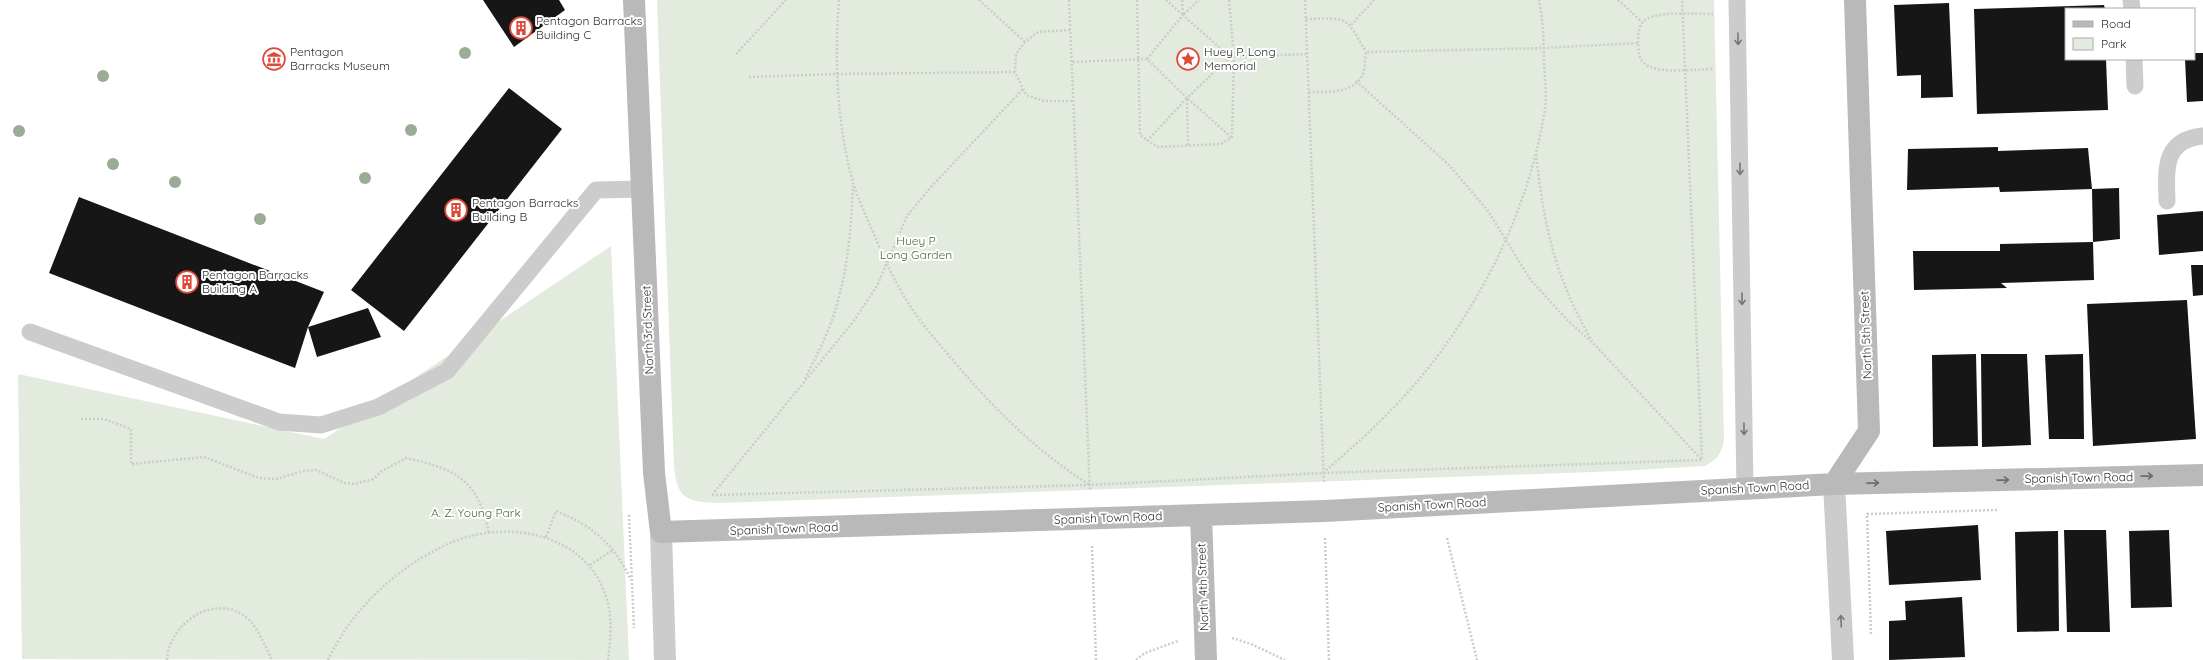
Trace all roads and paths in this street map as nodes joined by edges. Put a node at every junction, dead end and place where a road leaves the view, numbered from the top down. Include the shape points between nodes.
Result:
1 (634, 0) edge
2 (786, 0) edge
3 (839, 0) edge
4 (979, 0) edge
5 (1069, 0) edge
6 (1137, 0) edge
7 (1166, 0) edge
8 (1182, 0) edge
9 (1199, 0) edge
10 (1230, 0) edge
11 (1305, 0) edge
12 (1374, 0) edge
13 (1539, 0) edge
14 (1618, 0) edge
15 (1682, 0) edge
16 (1855, 0) edge
17 (1737, 7) edge
18 (1682, 14) junction
19 (1183, 15) junction
20 (1306, 19) junction
21 (1642, 22) junction
22 (1351, 25) junction
23 (1070, 30) junction
24 (1025, 42) junction
25 (1638, 43) junction
26 (1544, 48) junction
27 (1366, 52) junction
28 (736, 54) dead end
29 (1308, 54) junction
30 (1230, 57) junction
31 (1234, 57) junction
32 (1138, 59) junction
33 (1147, 59) junction
34 (2134, 60) edge
35 (1073, 62) junction
36 (1739, 69) junction
37 (1685, 70) junction
38 (1014, 72) junction
39 (836, 74) junction
40 (750, 77) dead end
41 (1356, 81) junction
42 (2135, 86) dead end
43 (1023, 89) junction
44 (1309, 92) junction
45 (1187, 98) junction
46 (1074, 101) junction
47 (2203, 136) edge
48 (1232, 137) junction
49 (1147, 141) junction
50 (1188, 147) junction
51 (1536, 152) junction
52 (854, 184) junction
53 (643, 189) junction
54 (2167, 201) dead end
55 (1506, 242) junction
56 (887, 263) junction
57 (30, 332) dead end
58 (1593, 343) junction
59 (803, 383) junction
60 (81, 419) dead end
61 (1702, 460) junction
62 (1708, 464) dead end
63 (1323, 473) junction
64 (2203, 475) edge
65 (1834, 484) junction
66 (1090, 485) junction
67 (1745, 488) junction
68 (2003, 510) dead end
69 (1325, 511) junction
70 (629, 513) dead end
71 (1201, 514) junction
72 (1092, 518) junction
73 (661, 532) junction
74 (489, 533) junction
75 (546, 537) junction
76 (1447, 538) dead end
77 (613, 550) junction
78 (590, 566) junction
79 (632, 582) junction
80 (634, 629) dead end
81 (1872, 637) dead end
82 (167, 660) edge
83 (272, 660) edge
84 (328, 660) edge
85 (608, 660) edge
86 (665, 660) edge
87 (1096, 660) edge
88 (1206, 660) edge
89 (1330, 660) edge
90 (1477, 660) edge
91 (1843, 660) edge

1 - 53 street, North 3rd Street
2 - 28 path
3 - 39 path
4 - 24 path
5 - 23 path
6 - 32 path
7 - 19 path
8 - 19 path
9 - 19 path
10 - 31 path
11 - 20 path
12 - 22 path
13 - 26 path
14 - 21 path
15 - 18 path
16 - 65 street, North 5th Street via 1869,431
17 - 18 path
17 -> 36 lane
18 - 21 path via 1653,15
18 - 37 path
19 - 30 path
19 - 33 path
20 - 22 path via 1340,18
20 - 29 path
21 - 25 path
22 - 27 path
23 - 24 path via 1038,32
23 - 35 path
24 - 38 path via 1016,54
25 - 26 path
25 - 37 path via 1639,57 1653,70
26 - 27 path
26 - 51 path via 1545,107
27 - 41 path via 1362,74
29 - 31 path
29 - 44 path
30 - 31 path
30 - 45 path
31 - 48 path
32 - 33 path
32 - 35 path
32 - 49 path via 1140,135
33 - 45 path
34 - 42 lane
35 - 46 path
36 - 37 path
36 -> 67 lane
37 - 61 path
38 - 39 path
38 - 43 path
39 - 40 path
39 - 52 path via 841,122
41 - 44 path via 1349,88 1331,92
41 - 55 path via 1449,165 1488,211
43 - 46 path via 1026,95 1044,101
43 - 56 path via 907,216
44 - 63 path
45 - 48 path
45 - 49 path
45 - 50 path
46 - 66 path
47 - 54 lane via 2191,137 2178,144 2170,156 2166,172
48 - 50 path via 1221,144
49 - 50 path via 1157,147
51 - 55 path
51 - 58 path via 1542,209 1549,242 1575,312
52 - 56 path
52 - 59 path via 844,278 831,323
53 - 57 lane via 596,190 447,371 378,407 321,425 279,422
53 - 73 street, North 3rd Street via 654,473
55 - 58 path via 1530,279 1568,321
55 - 63 path via 1465,316 1439,355 1400,401 1357,444
56 - 59 path via 877,286 853,322
56 - 66 path via 904,297 977,389 1025,436 1066,470
58 - 61 path
59 - 66 path via 712,495
60 - 74 path via 104,419 131,429 131,464 204,457 259,478 276,479 316,470 345,483 354,484 373,479 406,458 435,464 452,471 471,487 484,511
61 - 62 path
61 - 63 path
63 - 66 path
63 - 69 path
65 -> 64 street, Spanish Town Road
65 - 67 street, Spanish Town Road
91 -> 65 street
66 - 72 path
67 - 69 street, Spanish Town Road
68 - 81 path via 1867,514
69 - 71 street, Spanish Town Road
69 - 89 path
70 - 79 path
71 - 72 street, Spanish Town Road
71 - 88 street, North 4th Street
72 - 73 street, Spanish Town Road
72 - 87 path
73 - 86 street, North 3rd Street
74 - 75 path via 511,532
74 - 84 path via 449,543 416,561 386,583 355,617
75 - 77 path via 556,511 587,526
75 - 78 path via 570,548
76 - 90 path
77 - 78 path
77 - 79 path via 622,561
78 - 85 path via 605,592 612,632
79 - 80 path
82 - 83 path via 168,651 180,627 201,611 217,608 233,610 249,620

